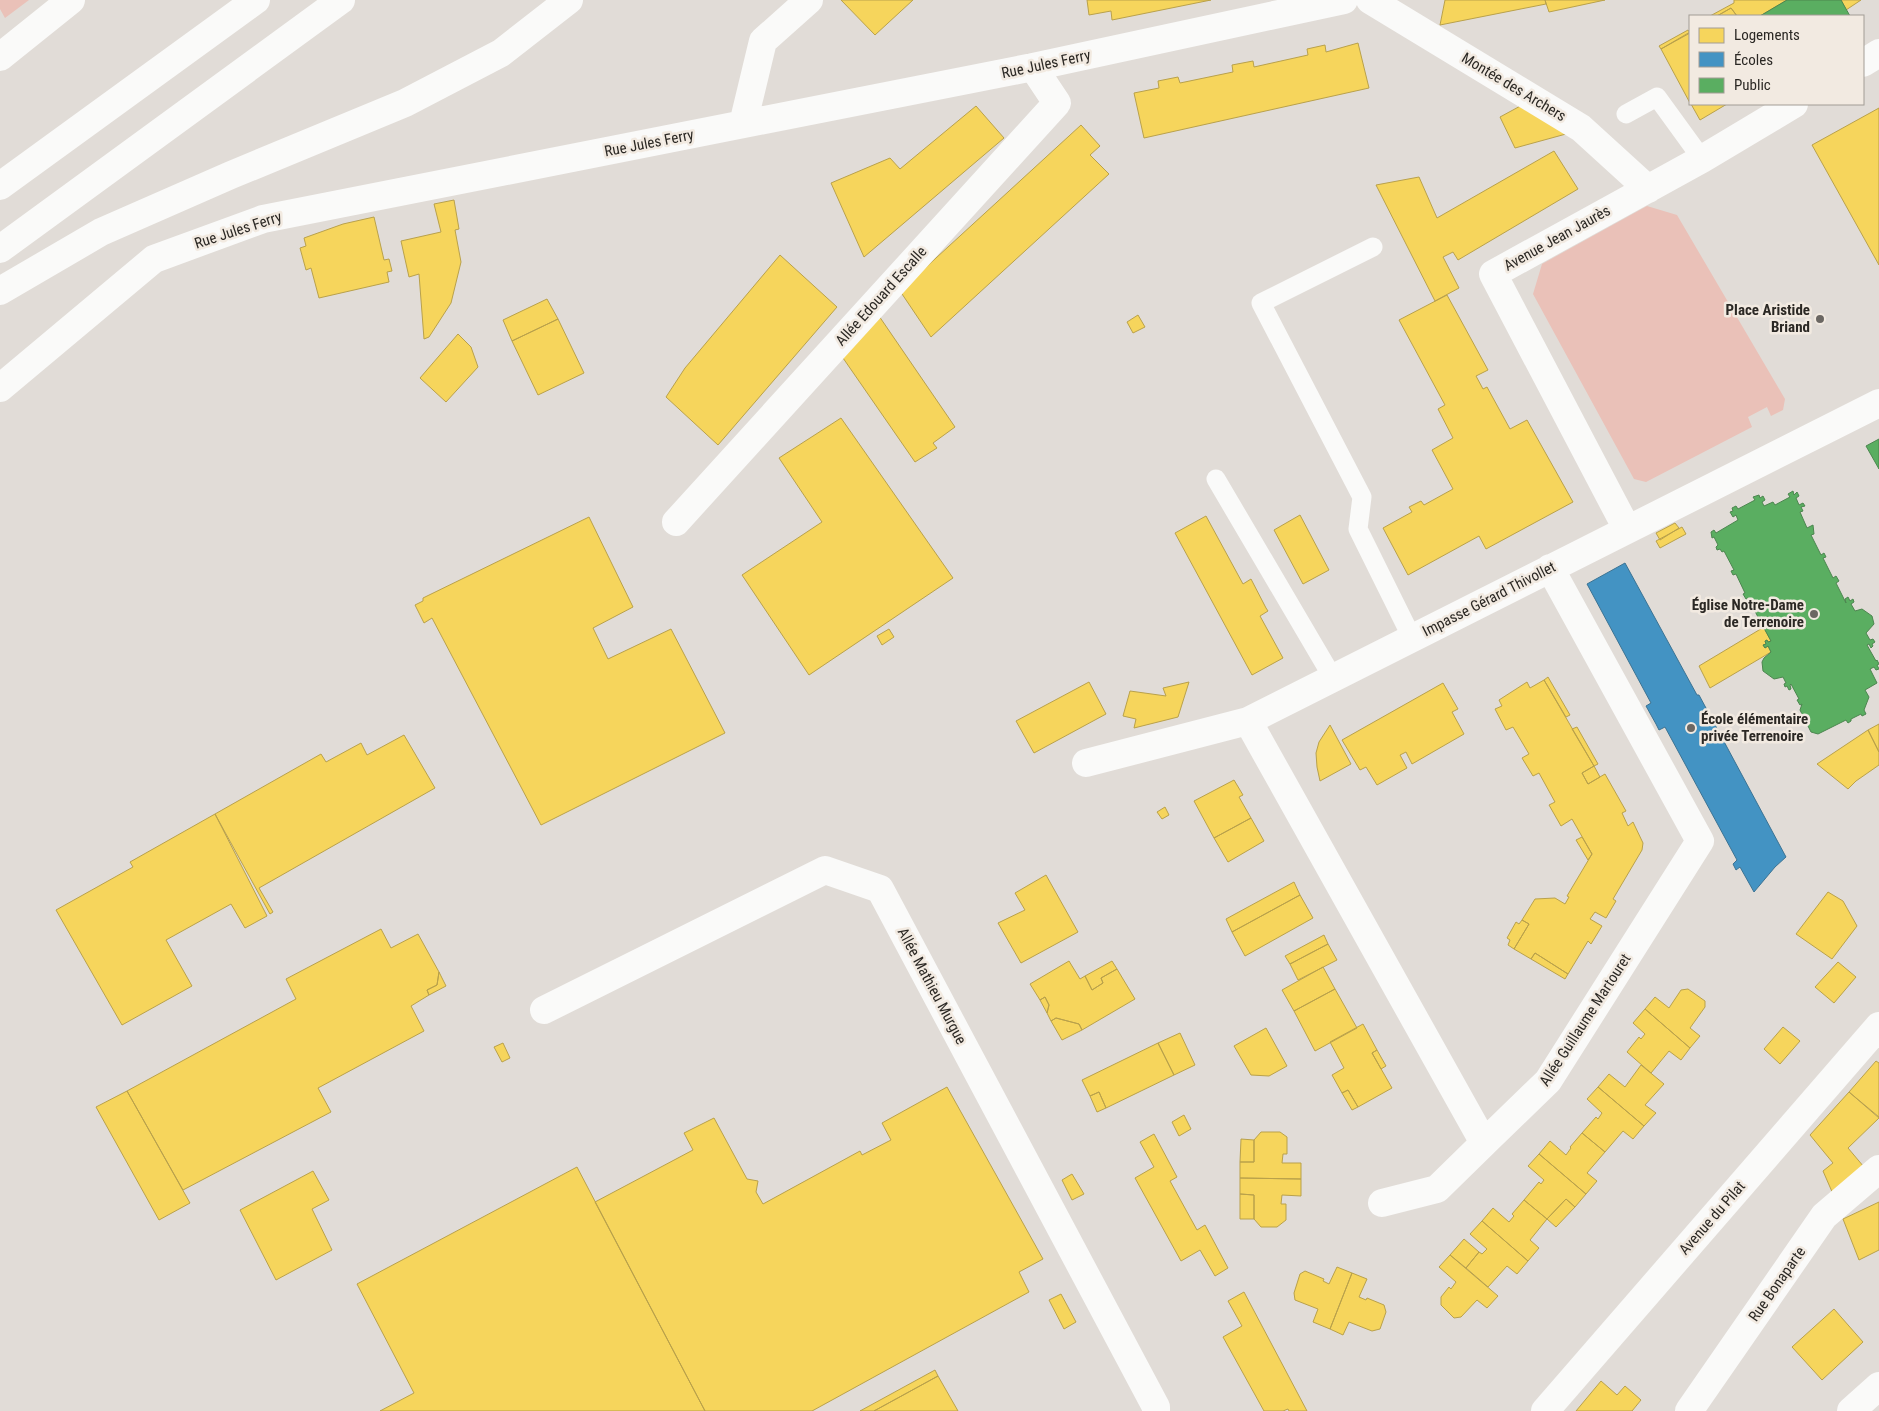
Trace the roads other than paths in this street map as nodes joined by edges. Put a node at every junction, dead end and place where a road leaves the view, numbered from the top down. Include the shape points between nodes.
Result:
1 (71, 0) edge
2 (256, 0) edge
3 (341, 0) edge
4 (569, 0) edge
5 (809, 0) edge
6 (1344, 0) edge
7 (1370, 0) edge
8 (1879, 53) edge
9 (0, 56) edge
10 (1864, 62) edge
11 (1033, 67) junction
12 (1792, 105) edge
13 (1626, 114) dead end
14 (743, 124) junction
15 (1702, 159) junction
16 (0, 186) edge
17 (1648, 189) junction
18 (1373, 247) dead end
19 (0, 249) edge
20 (0, 291) edge
21 (0, 388) edge
22 (1879, 403) edge
23 (1216, 479) dead end
24 (676, 522) dead end
25 (1627, 529) junction
26 (1550, 568) junction
27 (1412, 638) junction
28 (1333, 678) junction
29 (1248, 721) junction
30 (1086, 763) dead end
31 (544, 1010) dead end
32 (1879, 1026) edge
33 (1484, 1143) junction
34 (1879, 1169) edge
35 (1382, 1203) dead end
36 (1879, 1386) edge
37 (1156, 1411) edge
38 (1545, 1411) edge
39 (1689, 1411) edge
40 (1852, 1411) edge

1 - 9 main road
2 - 16 main road
3 - 19 main road
4 - 20 main road via 501,53 405,103 101,232
5 - 14 main road via 763,41
6 - 11 main road, Rue Jules Ferry
7 - 17 main road, Montée des Archers via 1581,128
8 - 10 main road
11 - 14 main road, Rue Jules Ferry
11 - 24 main road, Allée Edouard Escalle via 1057,103
12 - 15 main road, Avenue Jean Jaurès
13 - 15 lane via 1657,97
14 - 21 main road, Rue Jules Ferry via 263,219 154,259
15 - 17 main road, Avenue Jean Jaurès
17 - 25 main road, Avenue Jean Jaurès via 1493,274
18 - 27 lane via 1261,303 1362,497 1358,529
22 - 25 main road, Impasse Gérard Thivollet
23 - 28 lane
25 - 26 main road, Impasse Gérard Thivollet
26 - 27 main road, Impasse Gérard Thivollet
26 - 33 main road, Allée Guillaume Martouret via 1700,841 1548,1081
27 - 28 main road, Impasse Gérard Thivollet
28 - 29 main road, Impasse Gérard Thivollet
29 - 30 main road, Impasse Gérard Thivollet
29 - 33 main road
31 - 37 main road, Allée Mathieu Murgue via 825,870 880,889
32 - 38 main road, Avenue du Pilat
33 - 35 main road via 1437,1189
34 - 39 main road, Rue Bonaparte via 1824,1216
36 - 40 main road

